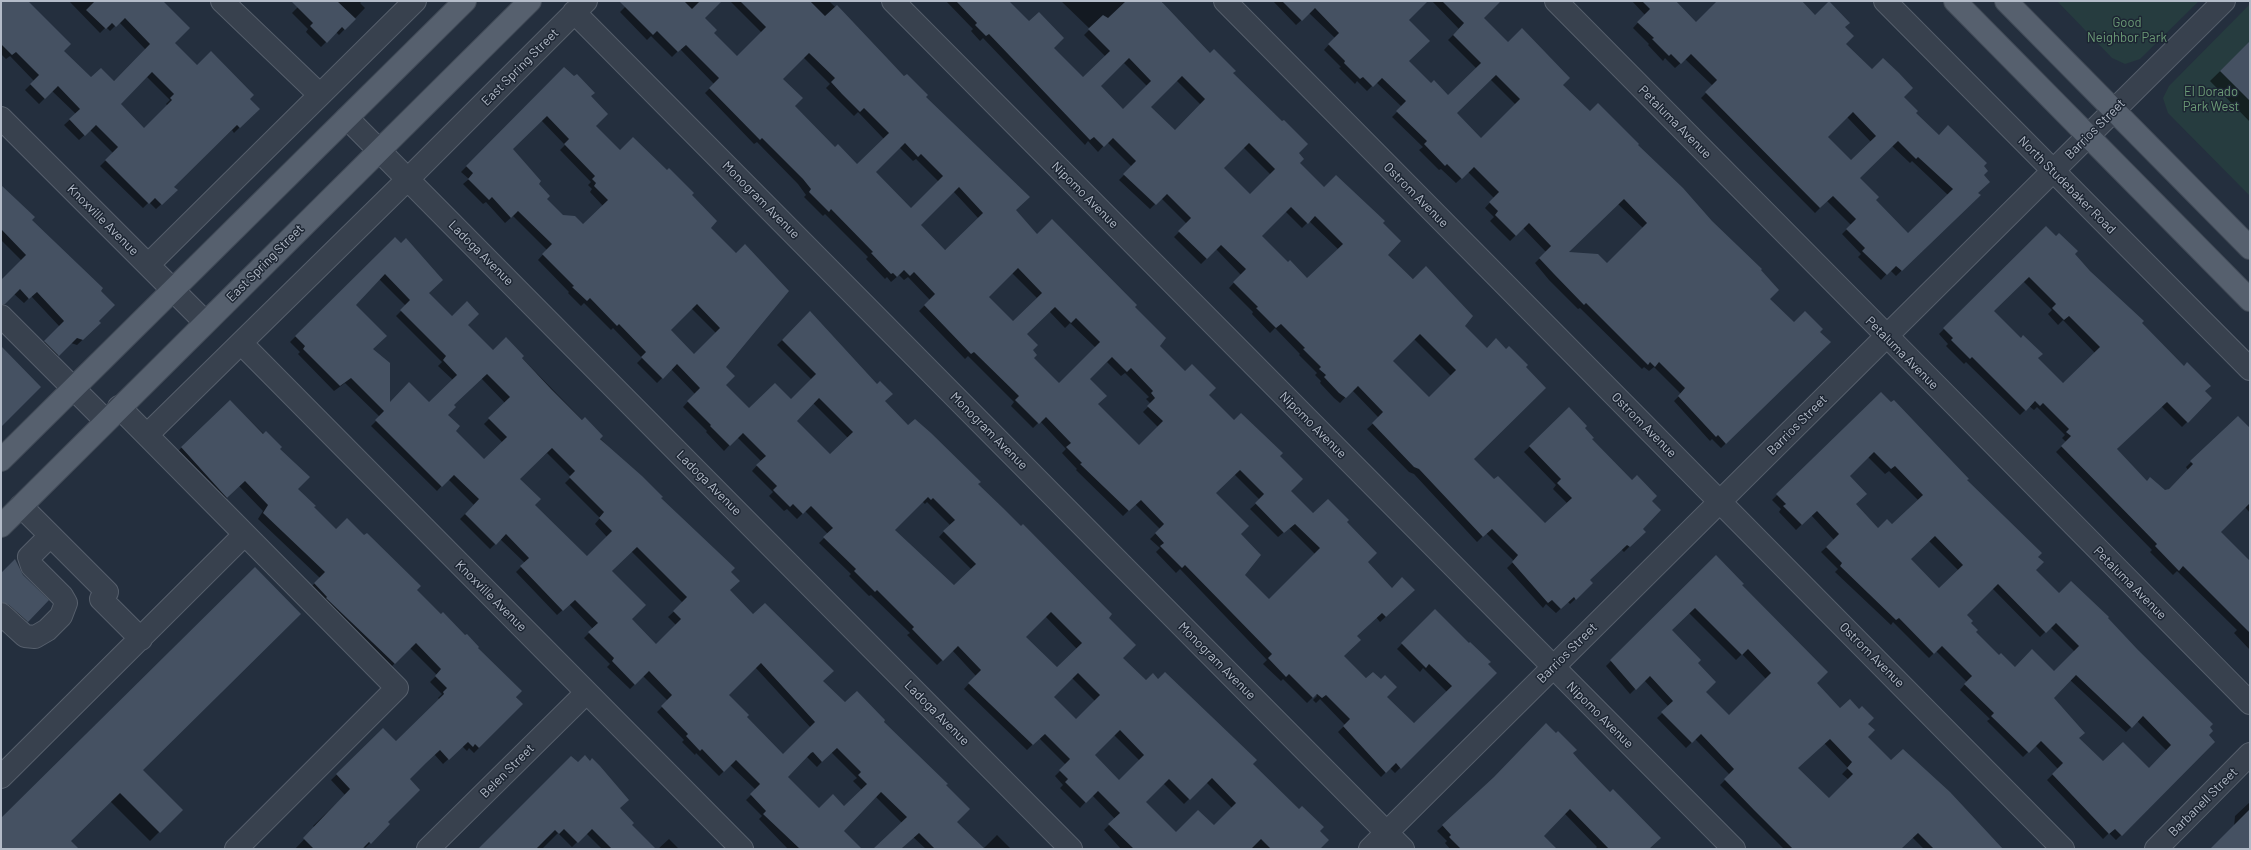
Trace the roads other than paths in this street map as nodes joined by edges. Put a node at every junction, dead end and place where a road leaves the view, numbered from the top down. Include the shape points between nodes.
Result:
1 (222, 1) edge
2 (415, 1) edge
3 (465, 1) edge
4 (530, 1) edge
5 (893, 1) edge
6 (1225, 1) edge
7 (1556, 1) edge
8 (1885, 1) edge
9 (1955, 1) edge
10 (2006, 1) edge
11 (2224, 1) edge
12 (580, 7) edge
13 (320, 95) junction
14 (2114, 110) junction
15 (1, 118) edge
16 (347, 118) junction
17 (2088, 137) junction
18 (379, 149) junction
19 (2053, 171) junction
20 (408, 179) junction
21 (2250, 248) edge
22 (148, 265) junction
23 (173, 289) junction
24 (2250, 300) edge
25 (1, 316) edge
26 (206, 322) junction
27 (1885, 336) junction
28 (241, 342) junction
29 (2250, 369) edge
30 (73, 389) junction
31 (112, 414) junction
32 (147, 435) junction
33 (1, 460) edge
34 (1721, 502) junction
35 (20, 506) junction
36 (1, 526) edge
37 (244, 535) junction
38 (50, 536) junction
39 (1, 614) edge
40 (141, 639) junction
41 (1552, 668) junction
42 (586, 693) junction
43 (2250, 703) edge
44 (2250, 754) edge
45 (1, 777) edge
46 (1386, 833) junction
47 (236, 849) edge
48 (428, 849) edge
49 (742, 849) edge
50 (1071, 849) edge
51 (1370, 849) edge
52 (1403, 849) edge
53 (1734, 849) edge
54 (2063, 849) edge
55 (2156, 849) edge

1 - 13 street
2 - 13 street
3 - 16 main road
4 - 18 main road, East Spring Street
5 - 41 street, Nipomo Avenue
6 - 34 street, Ostrom Avenue
7 - 27 street, Petaluma Avenue
8 - 19 street, North Studebaker Road
9 - 17 main road
10 - 14 main road
11 - 14 street, Barrios Street
12 - 20 street, East Spring Street
12 - 46 street, Monogram Avenue
13 - 22 street
14 - 17 street, Barrios Street
14 - 21 main road
15 - 22 street, Knoxville Avenue
16 - 18 street, Ladoga Avenue
16 - 23 main road
17 - 19 street, Barrios Street
17 - 24 main road
18 - 20 street, Ladoga Avenue
18 - 26 main road, East Spring Street
19 - 27 street, Barrios Street
19 - 29 street, North Studebaker Road
20 - 28 street, East Spring Street
20 - 50 street, Ladoga Avenue
22 - 23 street, Knoxville Avenue
23 - 26 street, Knoxville Avenue
23 - 30 main road
25 - 30 street
26 - 31 main road, East Spring Street
27 - 34 street, Barrios Street
27 - 43 street, Petaluma Avenue
28 - 32 street, East Spring Street
28 - 42 street, Knoxville Avenue
30 - 31 street
30 - 33 main road
31 - 32 street
31 - 35 main road, East Spring Street
32 - 37 street
34 - 41 street, Barrios Street
34 - 54 street, Ostrom Avenue
35 - 36 main road, East Spring Street
35 - 38 street
37 - 40 street
37 - 47 street via 396,688
38 - 39 street via 29,557 32,566 66,603 62,616 35,637 25,636
38 - 40 street
40 - 45 street
41 - 46 street, Barrios Street
41 - 53 street, Nipomo Avenue
42 - 48 street, Belen Street
42 - 49 street, Knoxville Avenue
44 - 55 street, Barbanell Street
46 - 51 street, Barrios Street
46 - 52 street, Monogram Avenue

